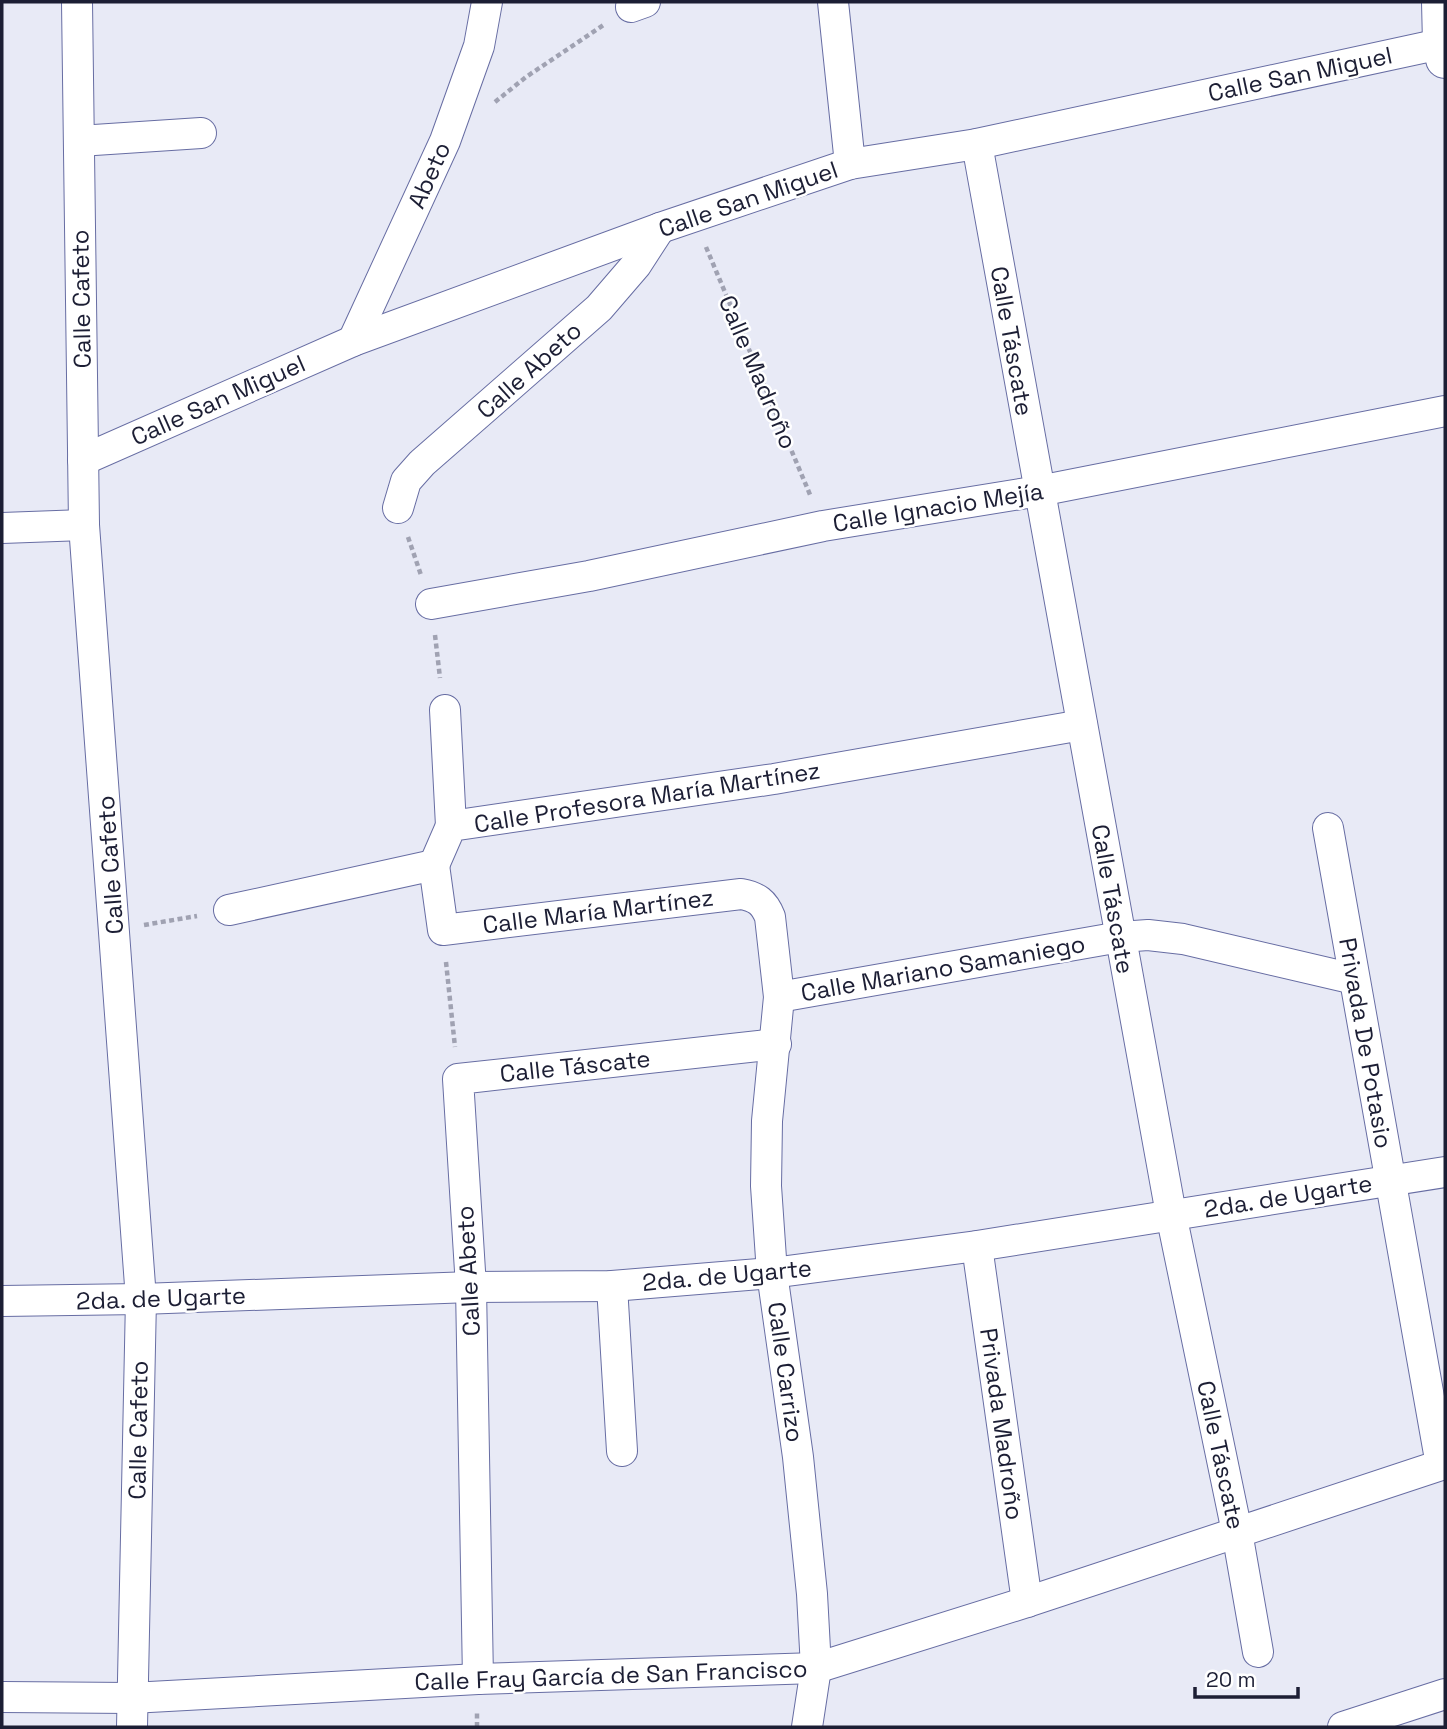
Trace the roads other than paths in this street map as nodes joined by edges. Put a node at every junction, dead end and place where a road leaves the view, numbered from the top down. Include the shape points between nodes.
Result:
1 (77, 2) edge
2 (487, 2) edge
3 (833, 2) edge
4 (1441, 2) edge
5 (1444, 48) edge
6 (201, 133) dead end
7 (79, 141) junction
8 (977, 144) junction
9 (850, 164) junction
10 (660, 228) junction
11 (353, 341) junction
12 (1445, 411) edge
13 (83, 460) junction
14 (1040, 491) junction
15 (398, 508) dead end
16 (84, 525) junction
17 (2, 528) edge
18 (431, 604) dead end
19 (444, 710) dead end
20 (1082, 725) junction
21 (451, 826) junction
22 (1328, 828) dead end
23 (434, 865) junction
24 (754, 897) joint
25 (229, 910) road end
26 (1120, 937) junction
27 (1354, 979) junction
28 (779, 996) junction
29 (776, 1044) junction
30 (458, 1079) joint
31 (1445, 1172) edge
32 (1391, 1180) junction
33 (1171, 1214) junction
34 (977, 1246) junction
35 (772, 1273) junction
36 (612, 1286) junction
37 (471, 1287) junction
38 (141, 1299) junction
39 (2, 1301) edge
40 (622, 1451) dead end
41 (1441, 1465) joint
42 (1237, 1532) junction
43 (1027, 1602) junction
44 (1258, 1651) dead end
45 (816, 1668) junction
46 (478, 1679) junction
47 (1445, 1694) edge
48 (2, 1697) edge
49 (131, 1698) junction
50 (132, 1727) edge
51 (807, 1727) edge
52 (1343, 1727) edge

1 - 7 street, Calle Cafeto
2 - 11 street, Abeto via 479,46 445,141
3 - 9 street
4 - 5 street
5 - 8 street, Calle San Miguel
6 - 7 street
7 - 13 street, Calle Cafeto
8 - 9 street, Calle San Miguel
8 - 14 street, Calle Táscate
9 - 10 street, Calle San Miguel
10 - 11 street, Calle San Miguel
10 - 15 street, Calle Abeto via 636,265 599,307 422,463 406,481
11 - 13 street, Calle San Miguel
12 - 14 street, Calle Ignacio Mejía
13 - 16 street, Calle Cafeto
14 - 18 street, Calle Ignacio Mejía via 823,526
14 - 20 street, Calle Táscate
16 - 17 street
16 - 38 street, Calle Cafeto
19 - 21 street
20 - 21 street, Calle Profesora María Martínez via 774,779
20 - 26 street, Calle Táscate
21 - 23 street, Calle Profesora María Martínez
22 - 27 street, Privada De Potasio
23 - 24 street, Calle María Martínez via 443,930 741,894
23 - 25 street
24 - 28 street, Calle Carrizo via 766,907 769,917
26 - 27 street, Calle Mariano Samaniego via 1183,939
26 - 28 street, Calle Mariano Samaniego
26 - 33 street, Calle Táscate
27 - 32 street, Privada De Potasio
28 - 29 street, Calle Carrizo
29 - 30 street, Calle Táscate
29 - 35 street, Calle Carrizo via 767,1121
30 - 37 street, Calle Abeto
31 - 32 street, 2da. de Ugarte
32 - 33 street, 2da. de Ugarte
32 - 41 street, Privada De Potasio
33 - 34 street, 2da. de Ugarte
33 - 42 street, Calle Táscate
34 - 35 street, 2da. de Ugarte
34 - 43 street, Privada Madroño
35 - 36 street, 2da. de Ugarte
35 - 45 street, Calle Carrizo via 798,1457
36 - 37 street, 2da. de Ugarte
36 - 40 street
37 - 38 street, 2da. de Ugarte
37 - 46 street, Calle Abeto
38 - 39 street, 2da. de Ugarte
38 - 49 street, Calle Cafeto
41 - 42 street, Calle Fray García de San Francisco
42 - 43 street, Calle Fray García de San Francisco
42 - 44 street, Calle Táscate
43 - 45 street, Calle Fray García de San Francisco
45 - 46 street, Calle Fray García de San Francisco
45 - 51 street, Calle Carrizo
46 - 49 street, Calle Fray García de San Francisco
47 - 52 street
48 - 49 street, Calle Fray García de San Francisco
49 - 50 street, Calle Cafeto

